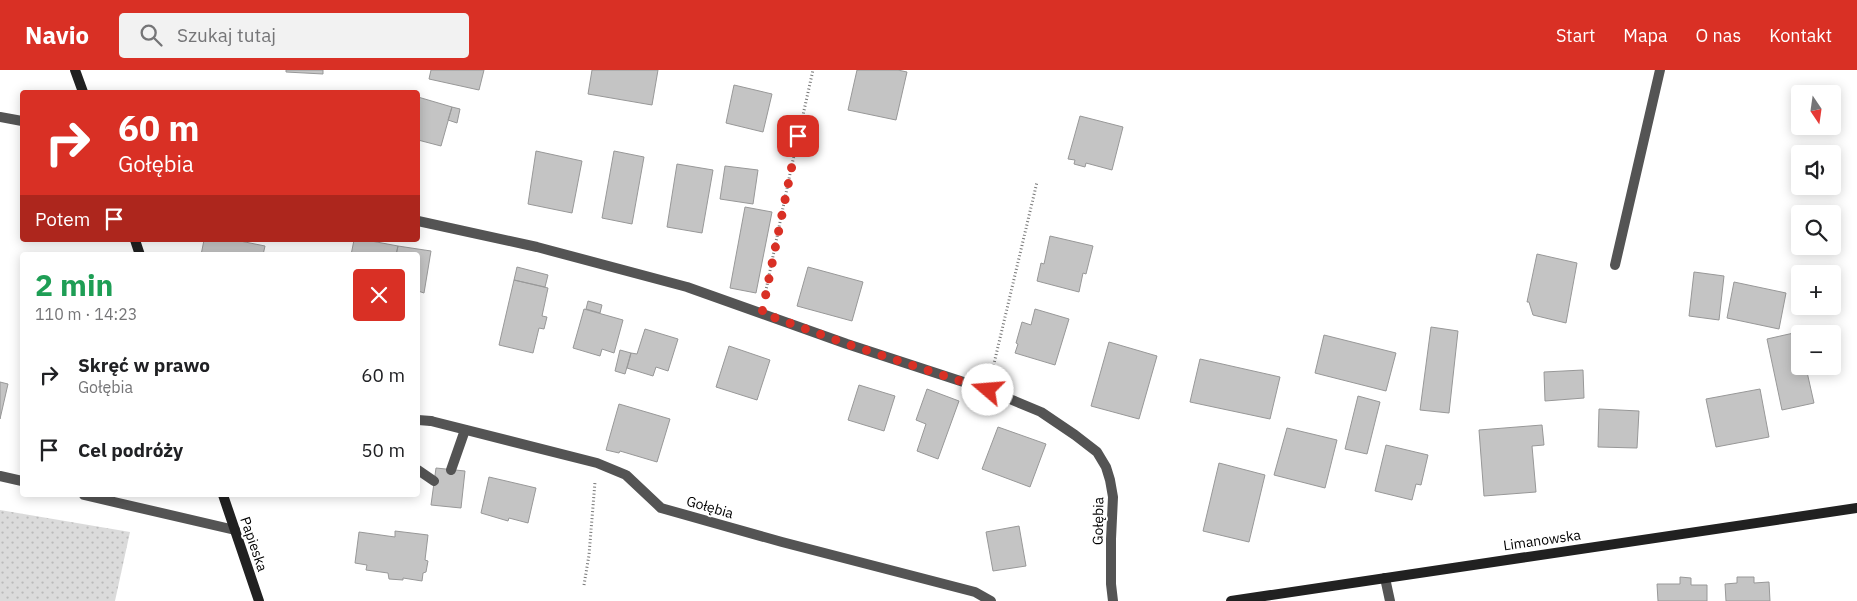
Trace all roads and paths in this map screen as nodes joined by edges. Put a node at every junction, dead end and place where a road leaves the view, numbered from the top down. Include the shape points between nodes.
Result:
1 (75, 70) edge
2 (813, 70) edge
3 (1660, 70) edge
4 (82, 90) edge
5 (0, 117) edge
6 (20, 121) edge
7 (1038, 182) dead end
8 (420, 221) edge
9 (1615, 265) dead end
10 (762, 313) junction
11 (988, 390) junction
12 (420, 420) edge
13 (465, 430) junction
14 (597, 463) junction
15 (451, 470) dead end
16 (420, 471) edge
17 (0, 476) edge
18 (20, 481) edge
19 (434, 481) dead end
20 (93, 497) edge
21 (224, 497) edge
22 (1857, 508) edge
23 (235, 530) junction
24 (1385, 578) junction
25 (584, 585) dead end
26 (259, 601) edge
27 (991, 601) edge
28 (1113, 601) edge
29 (1231, 601) edge
30 (1390, 601) edge

1 - 4 main road
2 - 10 path
3 - 9 street
5 - 6 street
7 - 11 path
8 - 10 street, Gołębia via 537,247 687,286
10 - 11 street, Gołębia
11 - 28 street, Gołębia via 1041,412 1097,452 1106,467 1113,497
12 - 13 street, Gołębia
13 - 14 street, Gołębia
13 - 15 street
14 - 25 path
14 - 27 street, Gołębia via 626,475 661,508 975,592
16 - 19 street
17 - 18 street
20 - 23 street
21 - 23 main road, Papieska
22 - 24 main road, Limanowska
23 - 26 main road, Papieska
24 - 29 main road, Limanowska
24 - 30 street

